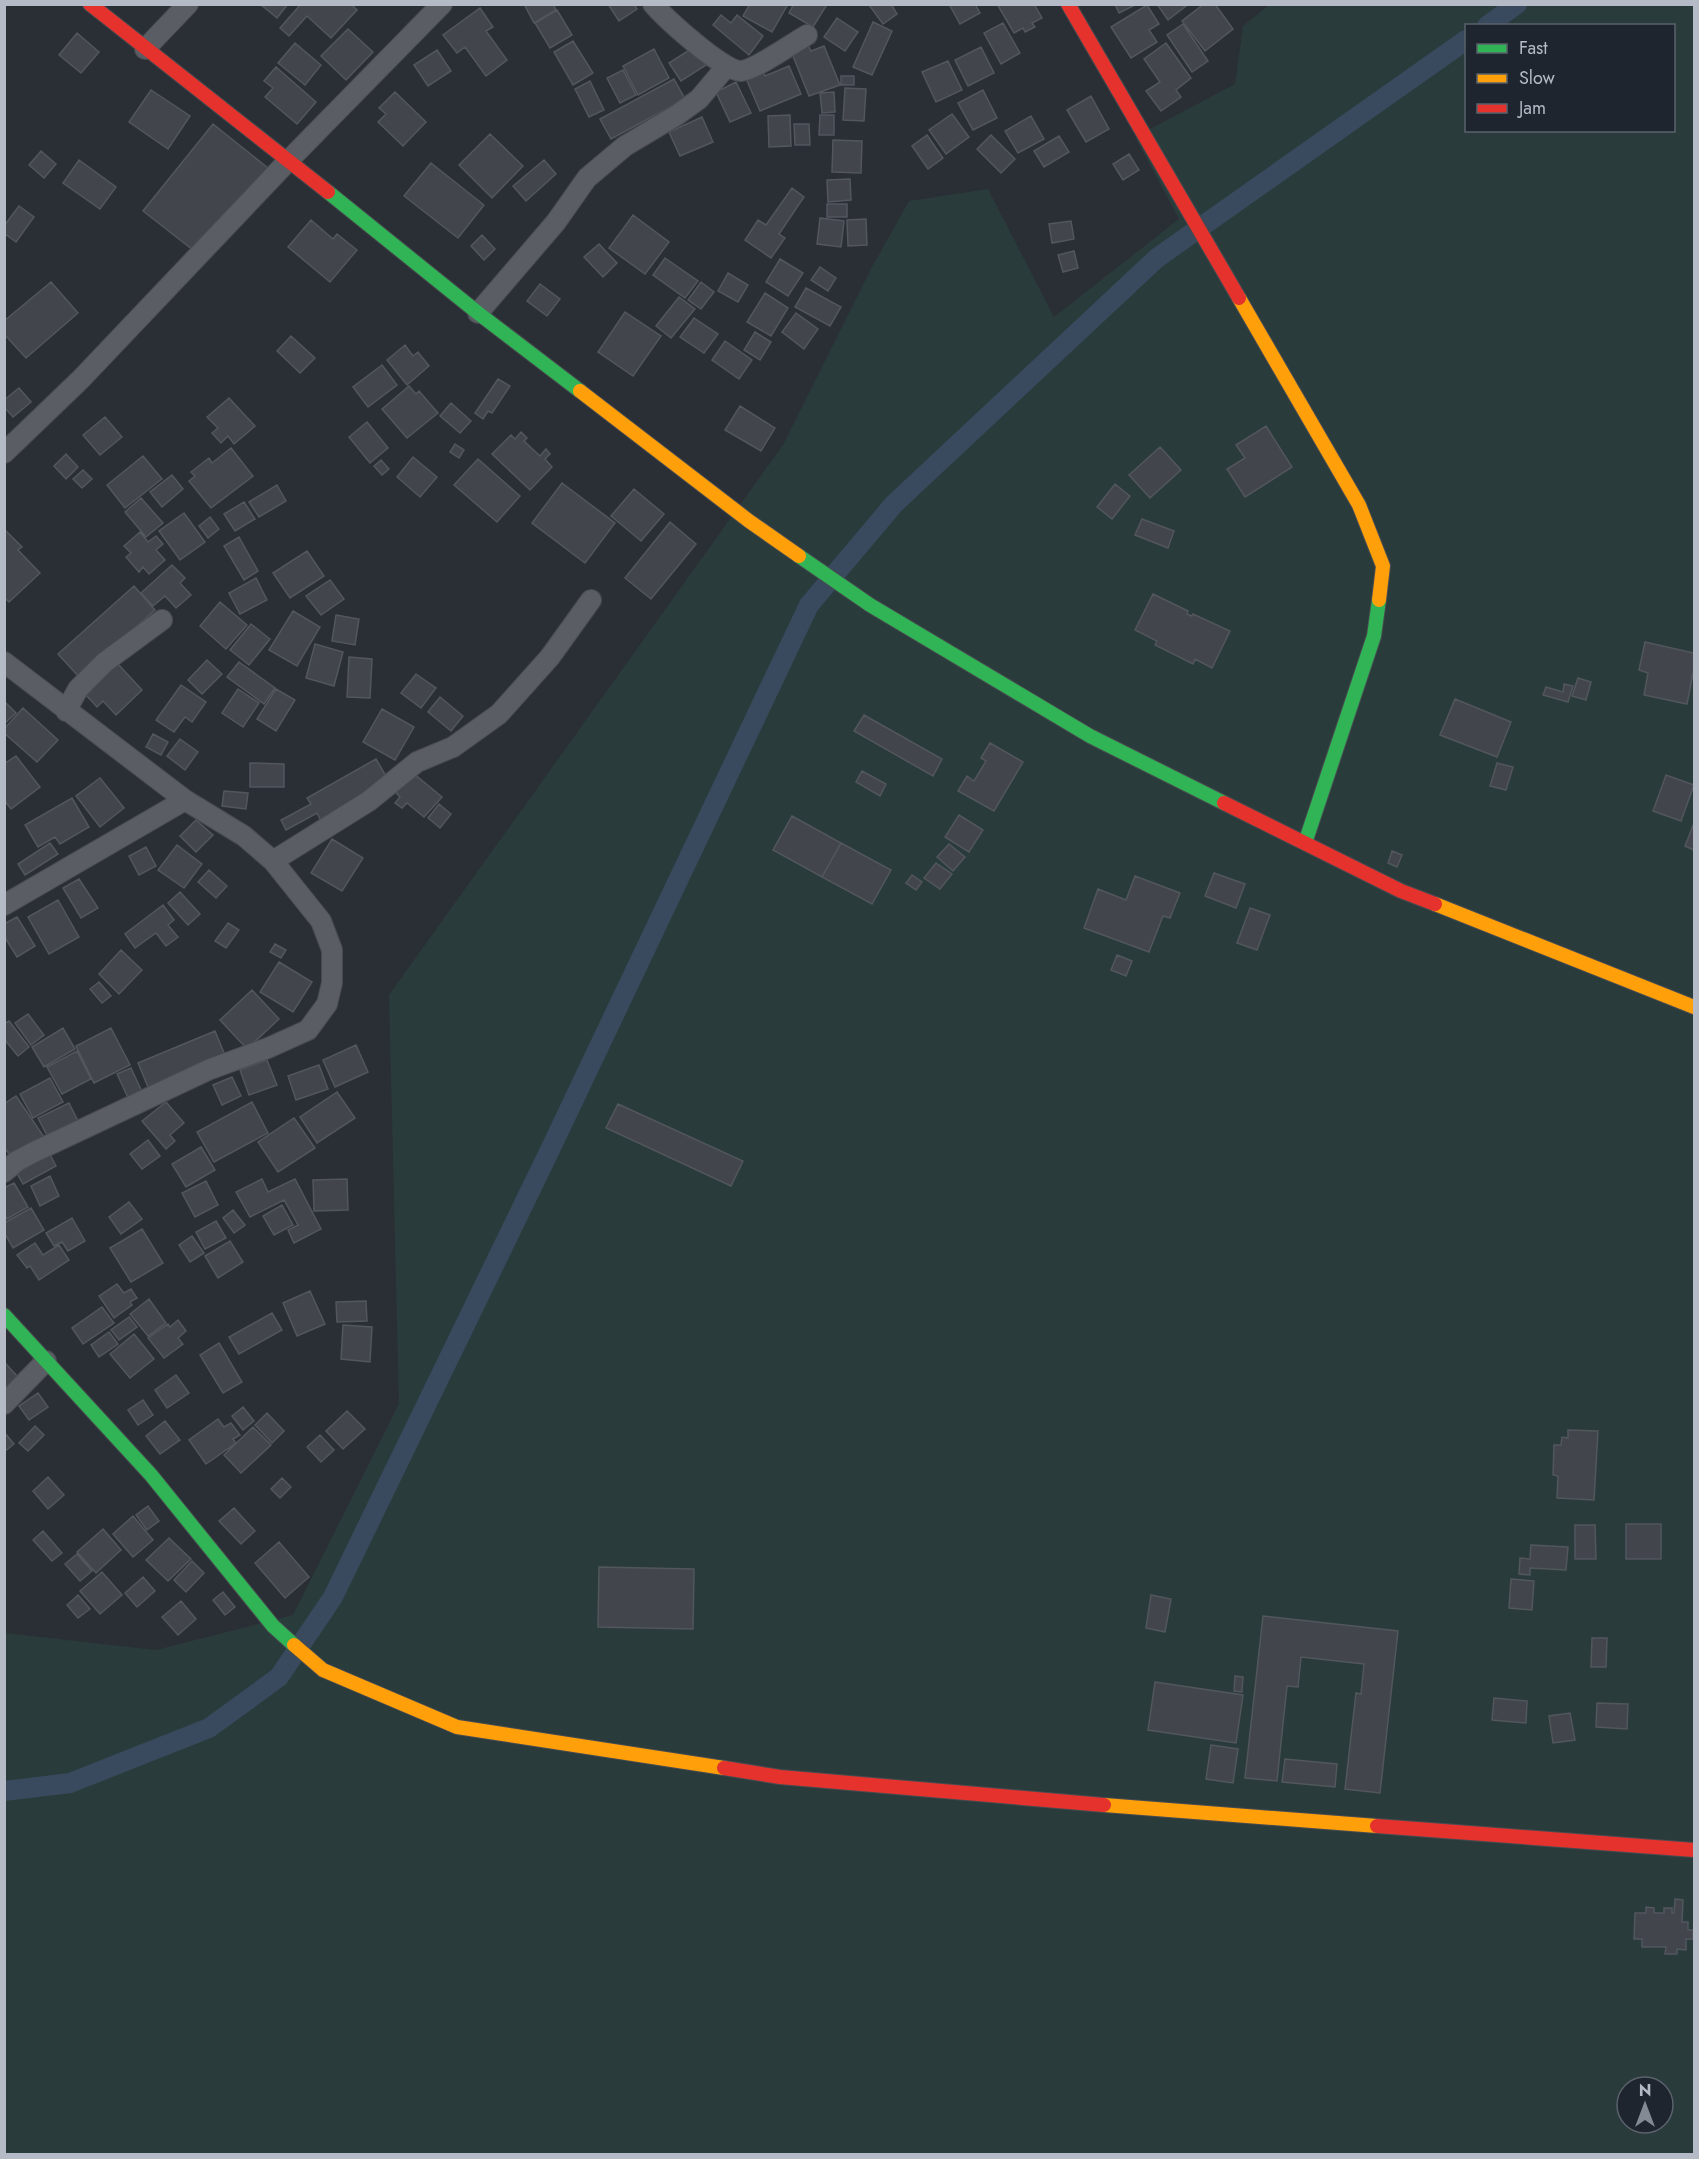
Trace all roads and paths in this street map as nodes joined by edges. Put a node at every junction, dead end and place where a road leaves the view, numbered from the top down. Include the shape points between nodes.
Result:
1 (90, 4) edge
2 (188, 4) edge
3 (442, 4) edge
4 (653, 4) edge
5 (1068, 4) edge
6 (807, 35) dead end
7 (145, 49) junction
8 (726, 67) junction
9 (290, 160) junction
10 (478, 313) junction
11 (4, 453) edge
12 (591, 600) dead end
13 (162, 620) dead end
14 (4, 662) edge
15 (66, 711) junction
16 (185, 801) junction
17 (1305, 843) junction
18 (273, 861) junction
19 (4, 905) edge
20 (1695, 1007) edge
21 (4, 1172) edge
22 (4, 1315) edge
23 (46, 1361) junction
24 (4, 1404) edge
25 (1695, 1850) edge

1 - 7 street
2 - 7 street
3 - 9 street
4 - 8 street
5 - 17 street via 1359,505 1383,566 1374,636
6 - 8 street via 741,71
7 - 9 street
8 - 10 street via 699,99 625,146 588,178
9 - 10 street
9 - 11 street via 81,379
10 - 17 street via 749,521 870,605 1090,736
12 - 18 street via 550,657 499,714 453,747 417,762 369,801
13 - 15 street via 105,662 78,689
14 - 15 street
15 - 16 street
16 - 18 street via 244,836
16 - 19 street
17 - 20 street via 1401,891
18 - 21 street via 321,921 332,950 332,983 327,1004 308,1030 208,1070 33,1152
22 - 23 street
23 - 24 street
23 - 25 street via 151,1475 273,1626 323,1670 456,1727 780,1777

